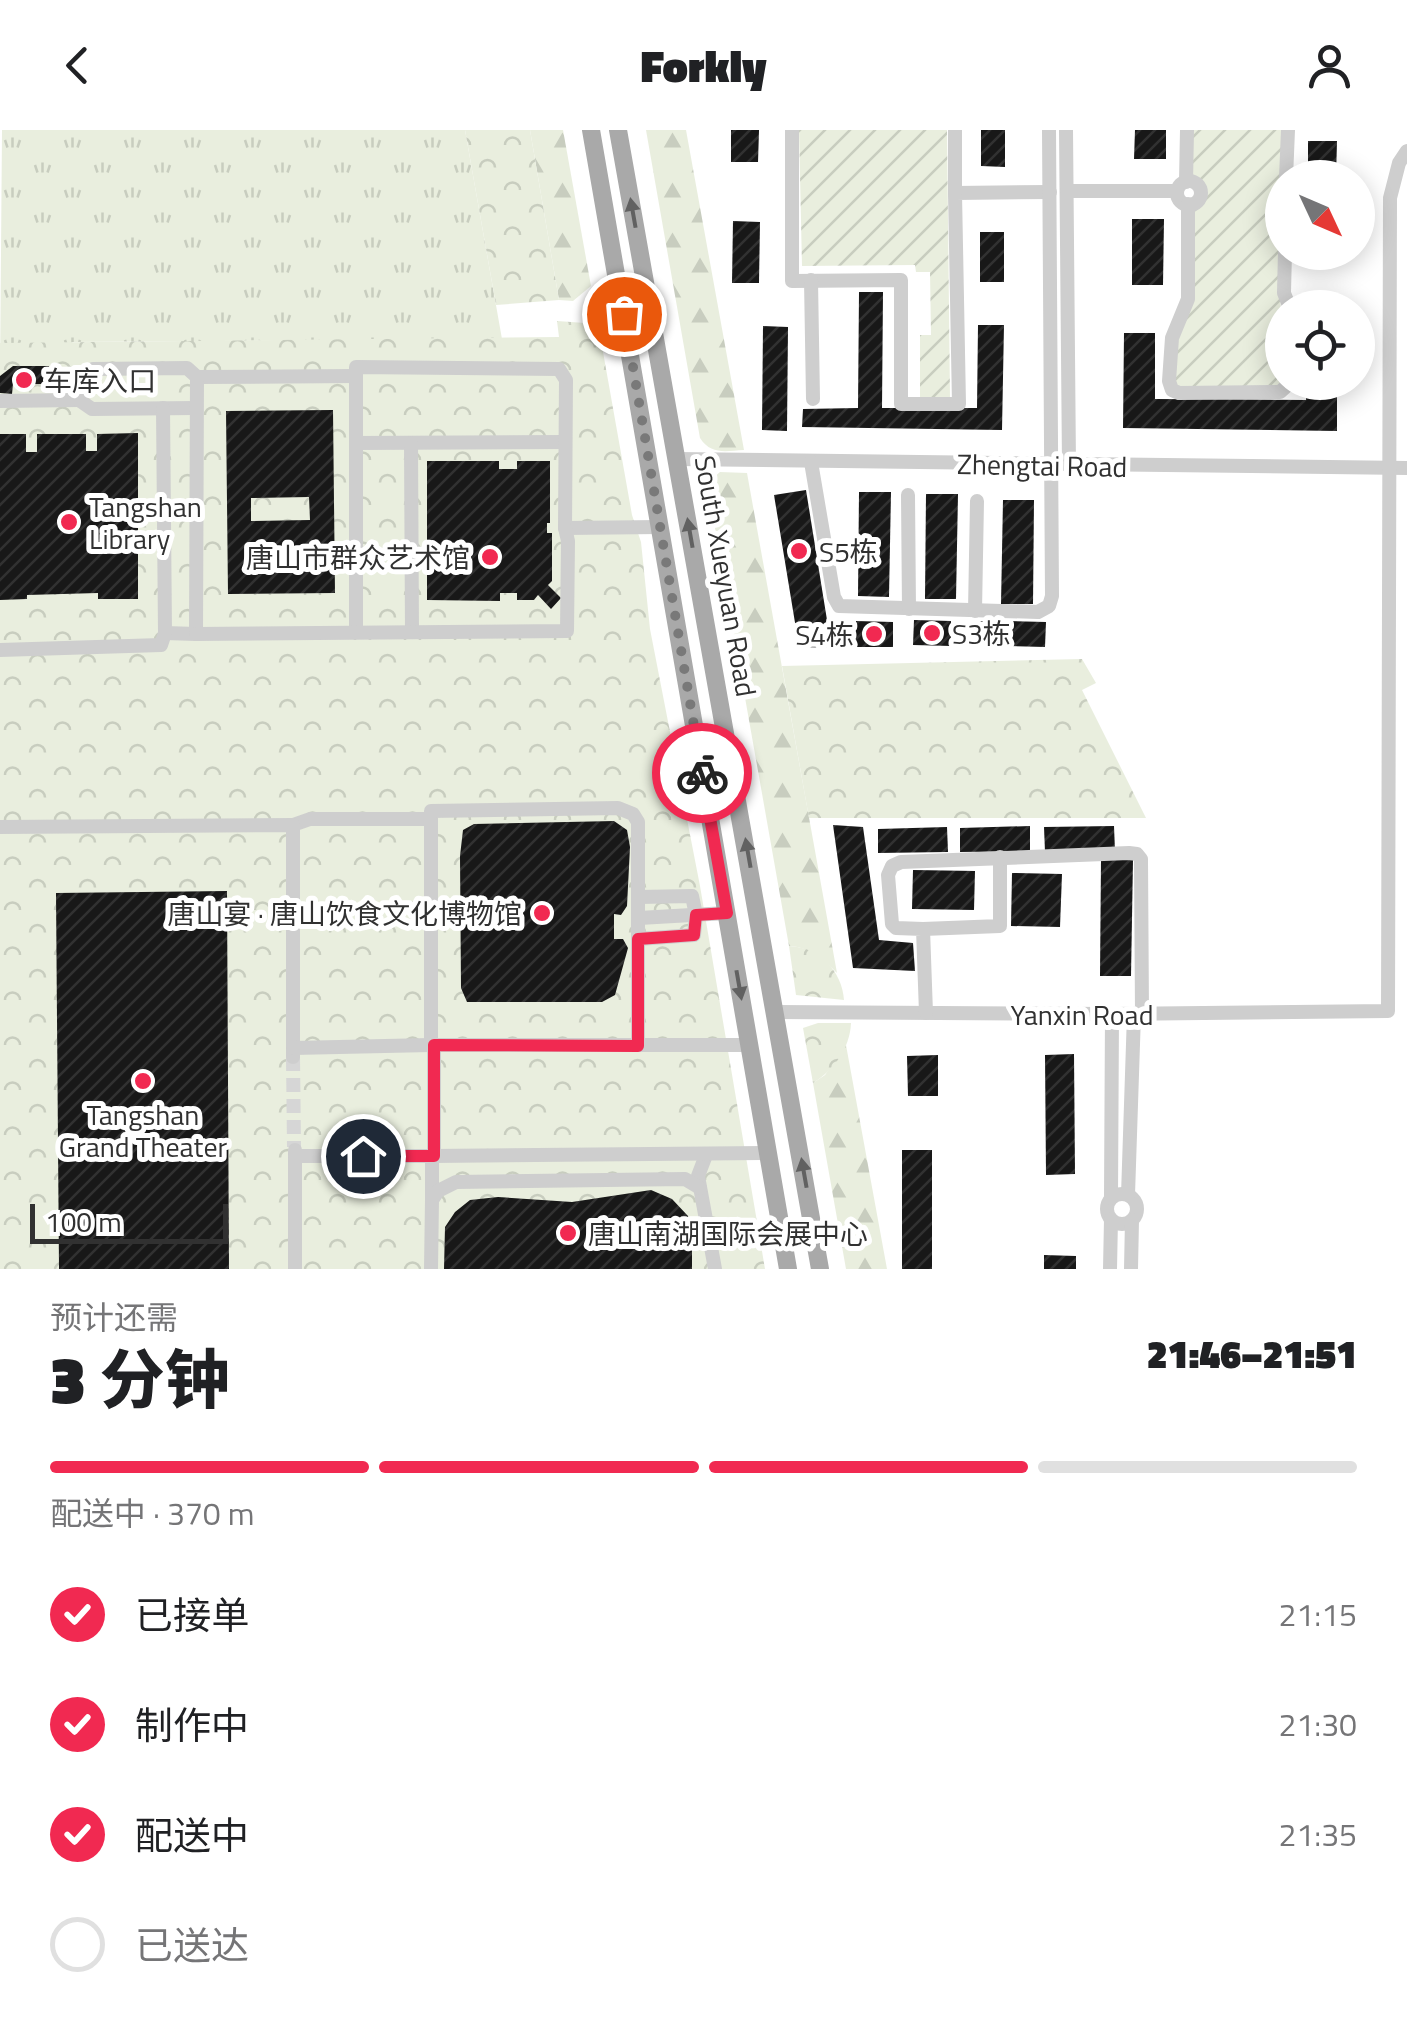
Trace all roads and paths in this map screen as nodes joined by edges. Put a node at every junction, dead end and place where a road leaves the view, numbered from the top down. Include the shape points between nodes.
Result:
1 (591, 130) edge
2 (618, 130) edge
3 (792, 130) edge
4 (955, 130) edge
5 (1049, 130) edge
6 (1066, 130) edge
7 (1187, 130) edge
8 (1288, 130) edge
9 (1407, 151) edge
10 (1287, 160) edge
11 (1182, 186) junction
12 (1067, 190) junction
13 (1050, 192) junction
14 (955, 193) junction
15 (811, 280) junction
16 (356, 376) junction
17 (198, 377) junction
18 (1265, 392) edge
19 (814, 399) dead end
20 (79, 400) junction
21 (0, 401) edge
22 (163, 408) junction
23 (195, 408) junction
24 (565, 442) junction
25 (411, 443) junction
26 (356, 444) junction
27 (677, 459) junction
28 (811, 462) junction
29 (1052, 466) junction
30 (1070, 466) junction
31 (1389, 468) junction
32 (1407, 468) edge
33 (908, 495) dead end
34 (977, 501) dead end
35 (660, 527) junction
36 (564, 528) junction
37 (909, 609) junction
38 (974, 611) junction
39 (356, 632) junction
40 (412, 632) junction
41 (165, 634) junction
42 (196, 634) junction
43 (0, 650) edge
44 (431, 819) junction
45 (293, 825) junction
46 (0, 827) edge
47 (1000, 857) junction
48 (639, 897) junction
49 (727, 913) junction
50 (696, 915) junction
51 (639, 918) junction
52 (922, 930) junction
53 (638, 939) junction
54 (776, 1012) junction
55 (926, 1013) junction
56 (1112, 1014) junction
57 (1138, 1014) junction
58 (433, 1045) junction
59 (750, 1045) junction
60 (638, 1046) junction
61 (767, 1152) junction
62 (706, 1154) junction
63 (433, 1156) junction
64 (700, 1188) junction
65 (1128, 1195) junction
66 (1111, 1198) junction
67 (432, 1200) junction
68 (1111, 1219) junction
69 (1132, 1220) junction
70 (295, 1269) edge
71 (431, 1269) edge
72 (715, 1269) edge
73 (788, 1269) edge
74 (820, 1269) edge
75 (1110, 1269) edge
76 (1131, 1269) edge

1 - 35 main road, South Xueyuan Road
27 -> 2 main road, South Xueyuan Road
3 - 15 street via 792,280
4 - 14 street
5 - 13 street
6 - 12 street
7 - 11 street
8 - 10 street
9 - 31 street via 1390,198
11 - 12 street
11 - 18 street via 1178,198 1188,204 1188,299 1172,338 1172,390
12 - 30 street
13 - 14 street
13 - 29 street
14 - 15 street via 959,404 901,404 900,280
15 - 19 street
16 - 17 street
16 - 24 street via 356,366 558,369 566,380
16 - 26 street
17 - 20 street via 186,368 94,369 80,376
17 - 23 street
20 - 21 street
20 - 22 street via 92,409
22 - 23 street
22 - 41 street
23 - 42 street
24 - 25 street
24 - 36 street
25 - 26 street
25 - 40 street
26 - 39 street
27 - 28 street, Zhengtai Road
54 -> 27 main road, South Xueyuan Road
28 - 29 street, Zhengtai Road
28 - 37 street via 839,606
29 - 30 street, Zhengtai Road
29 - 38 street via 1049,606 1038,612
30 - 31 street, Zhengtai Road
31 - 32 street, Zhengtai Road
31 - 57 street, Yanxin Road via 1388,1011
33 - 37 street
34 - 38 street
35 - 36 street
35 - 49 main road, South Xueyuan Road
36 - 40 street via 567,631
37 - 38 street
39 - 40 street
39 - 42 street
41 - 42 street
41 - 43 street via 155,648
44 - 45 street via 310,819
44 - 48 street via 431,811 618,808 638,822
44 - 58 street
45 - 46 street
45 - 58 street via 293,1052
47 - 52 street via 1000,926
47 - 52 street via 892,866 892,924
47 - 57 street via 1137,854
48 - 50 street via 692,896
48 - 51 street
49 - 50 street
49 -> 59 main road, South Xueyuan Road
50 - 51 street
50 - 53 street via 694,935
51 - 53 street
52 - 55 street
53 - 60 street
54 - 55 street, Yanxin Road
74 -> 54 main road, South Xueyuan Road
55 - 56 street, Yanxin Road
56 - 57 street, Yanxin Road
56 - 66 street
57 - 65 street
58 - 60 street
58 - 63 street
59 - 60 street
59 - 61 main road, South Xueyuan Road
61 - 62 street
61 - 73 main road, South Xueyuan Road
62 - 63 street
62 - 64 street
63 - 67 street
63 - 70 street via 295,1151
64 - 67 street via 685,1179 456,1182
64 - 72 street
65 - 66 street
65 - 69 street via 1137,1206
66 - 68 street
67 - 71 street
68 - 69 street
68 - 75 street
69 - 76 street

